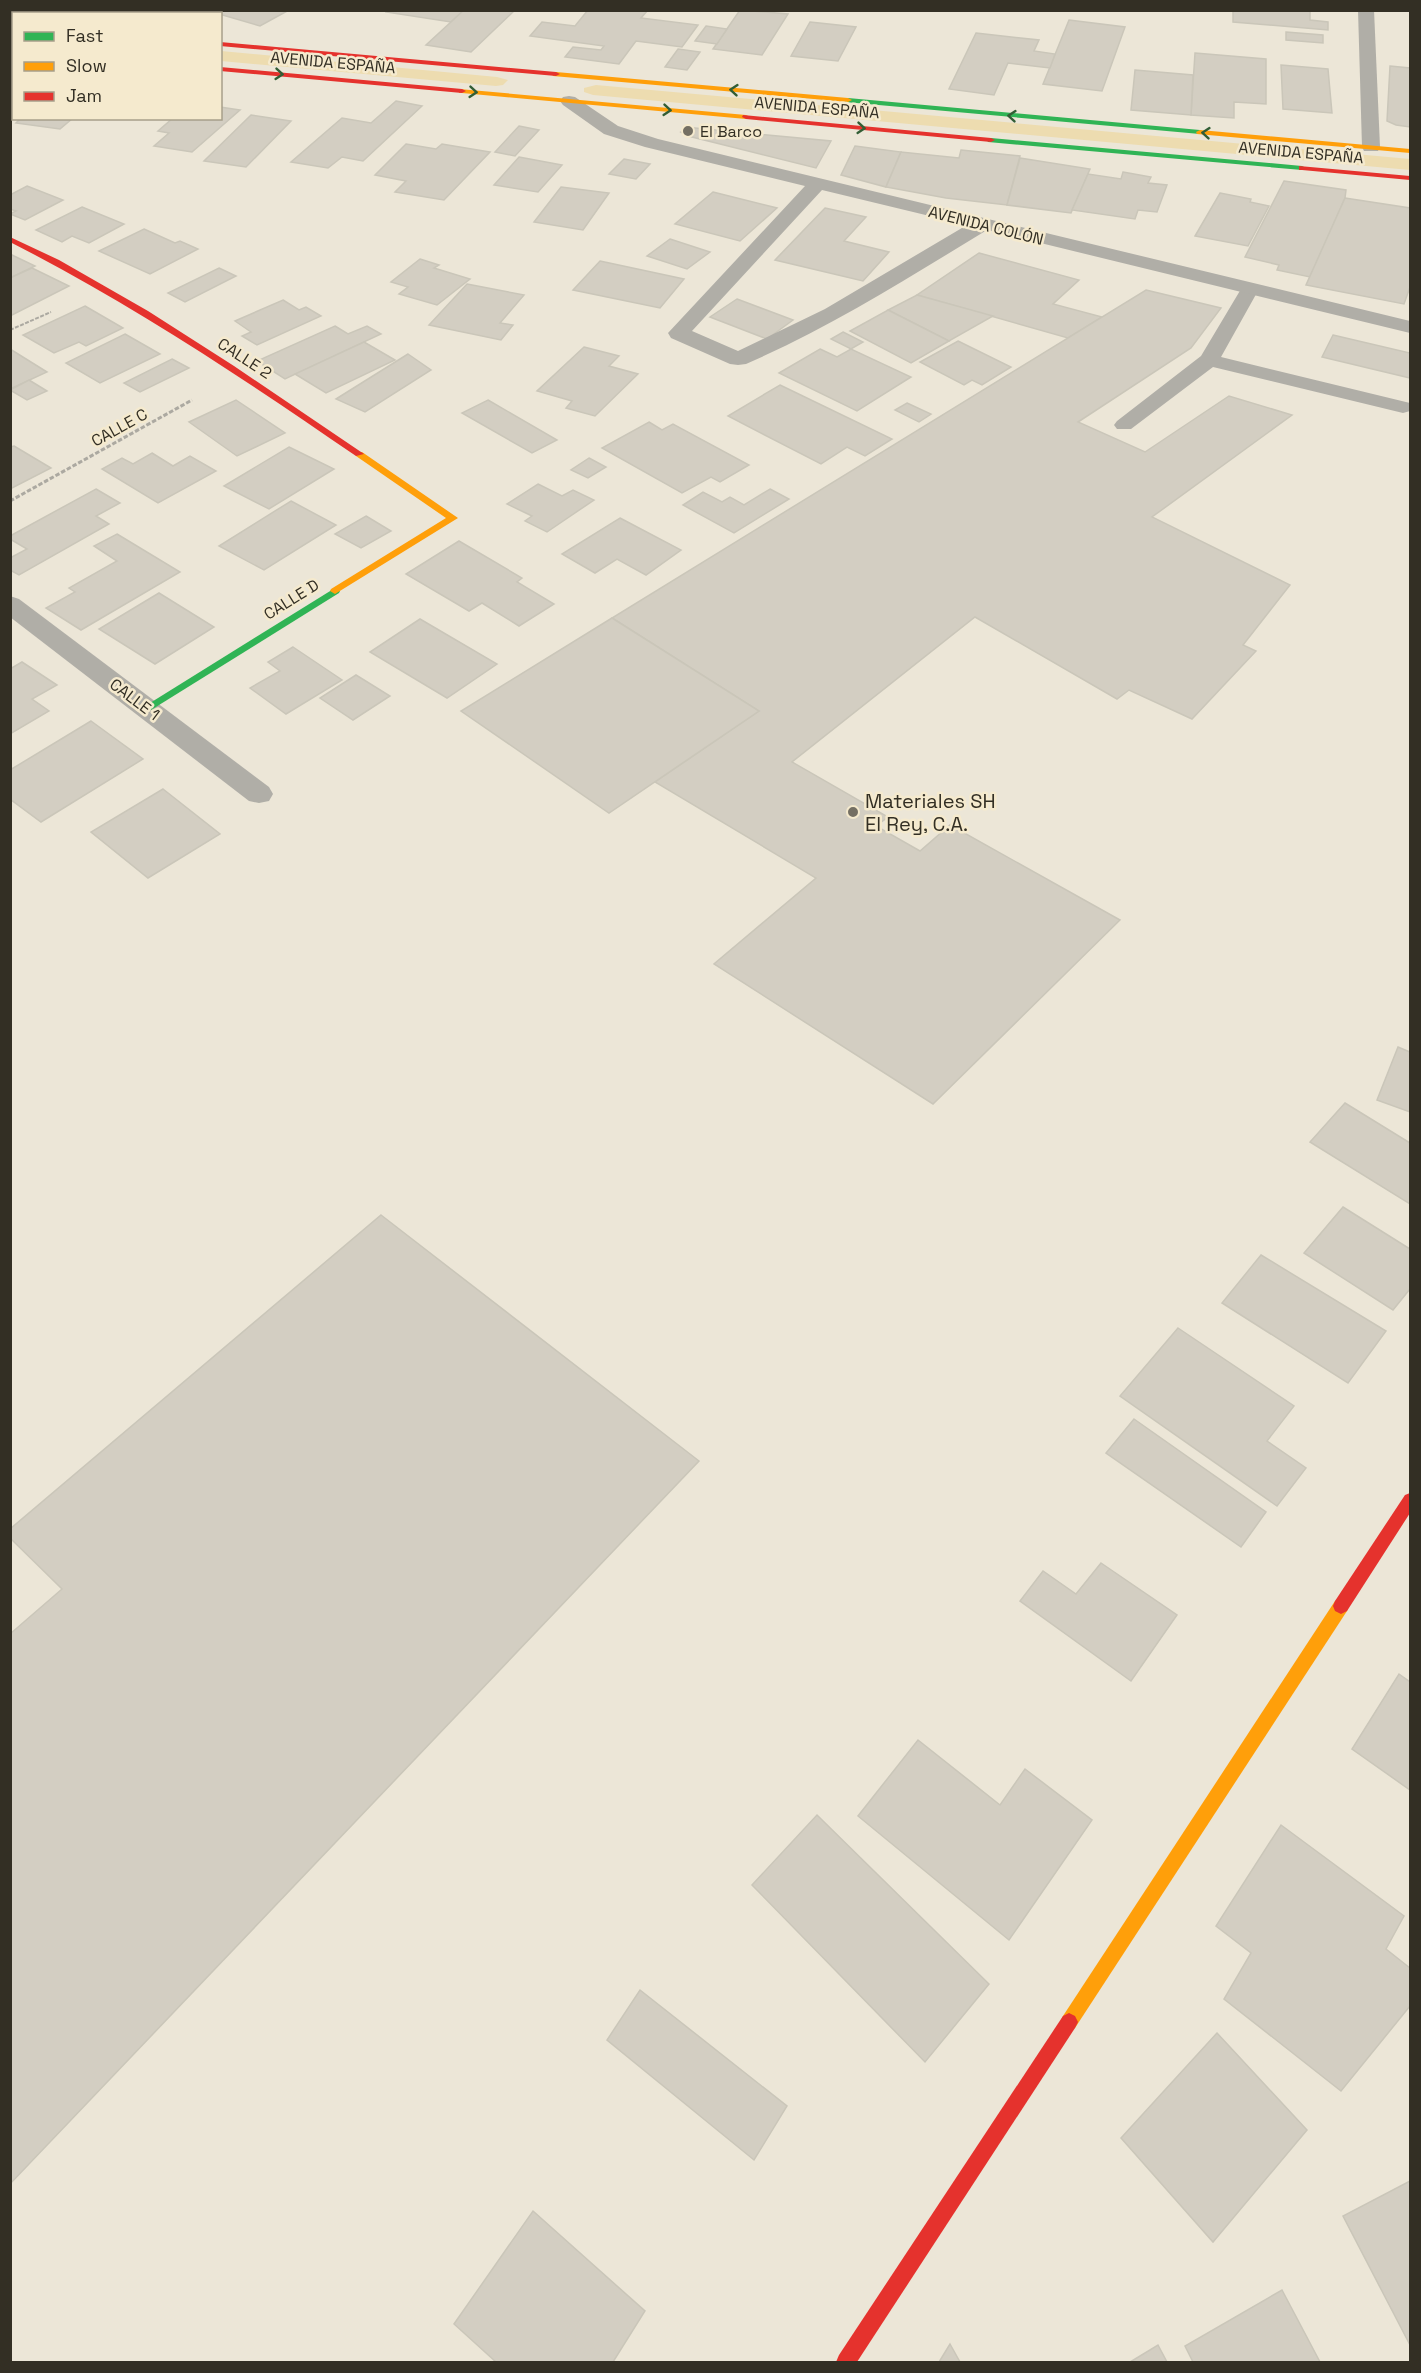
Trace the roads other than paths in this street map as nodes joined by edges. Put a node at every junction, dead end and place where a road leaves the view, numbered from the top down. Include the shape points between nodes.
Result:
1 (1366, 10) edge
2 (222, 44) edge
3 (222, 69) edge
4 (553, 74) junction
5 (569, 101) junction
6 (1371, 147) junction
7 (1410, 151) edge
8 (1410, 178) edge
9 (817, 184) junction
10 (983, 224) junction
11 (10, 239) edge
12 (1250, 289) junction
13 (1410, 327) edge
14 (1209, 360) junction
15 (1403, 407) dead end
16 (1124, 425) dead end
17 (453, 518) joint
18 (10, 604) edge
19 (147, 708) junction
20 (259, 794) dead end
21 (1410, 1500) edge
22 (846, 2362) edge

1 - 6 street
2 - 4 main road, AVENIDA ESPAÑA
3 -> 5 main road, AVENIDA ESPAÑA
4 - 5 main road
6 -> 4 main road, AVENIDA ESPAÑA
5 -> 8 main road, AVENIDA ESPAÑA
5 - 9 street, AVENIDA COLÓN via 611,130 627,136
6 - 7 main road, AVENIDA ESPAÑA
9 - 10 street, AVENIDA COLÓN
9 - 10 street via 679,333 738,359 812,326
10 - 12 street, AVENIDA COLÓN
11 - 17 main road, CALLE 2 via 87,278 240,374
12 - 13 street, AVENIDA COLÓN
12 - 14 lane
14 - 15 lane
14 - 16 lane
17 - 19 main road, CALLE D
18 - 19 street, CALLE 1
19 - 20 street, CALLE 1
21 - 22 main road

